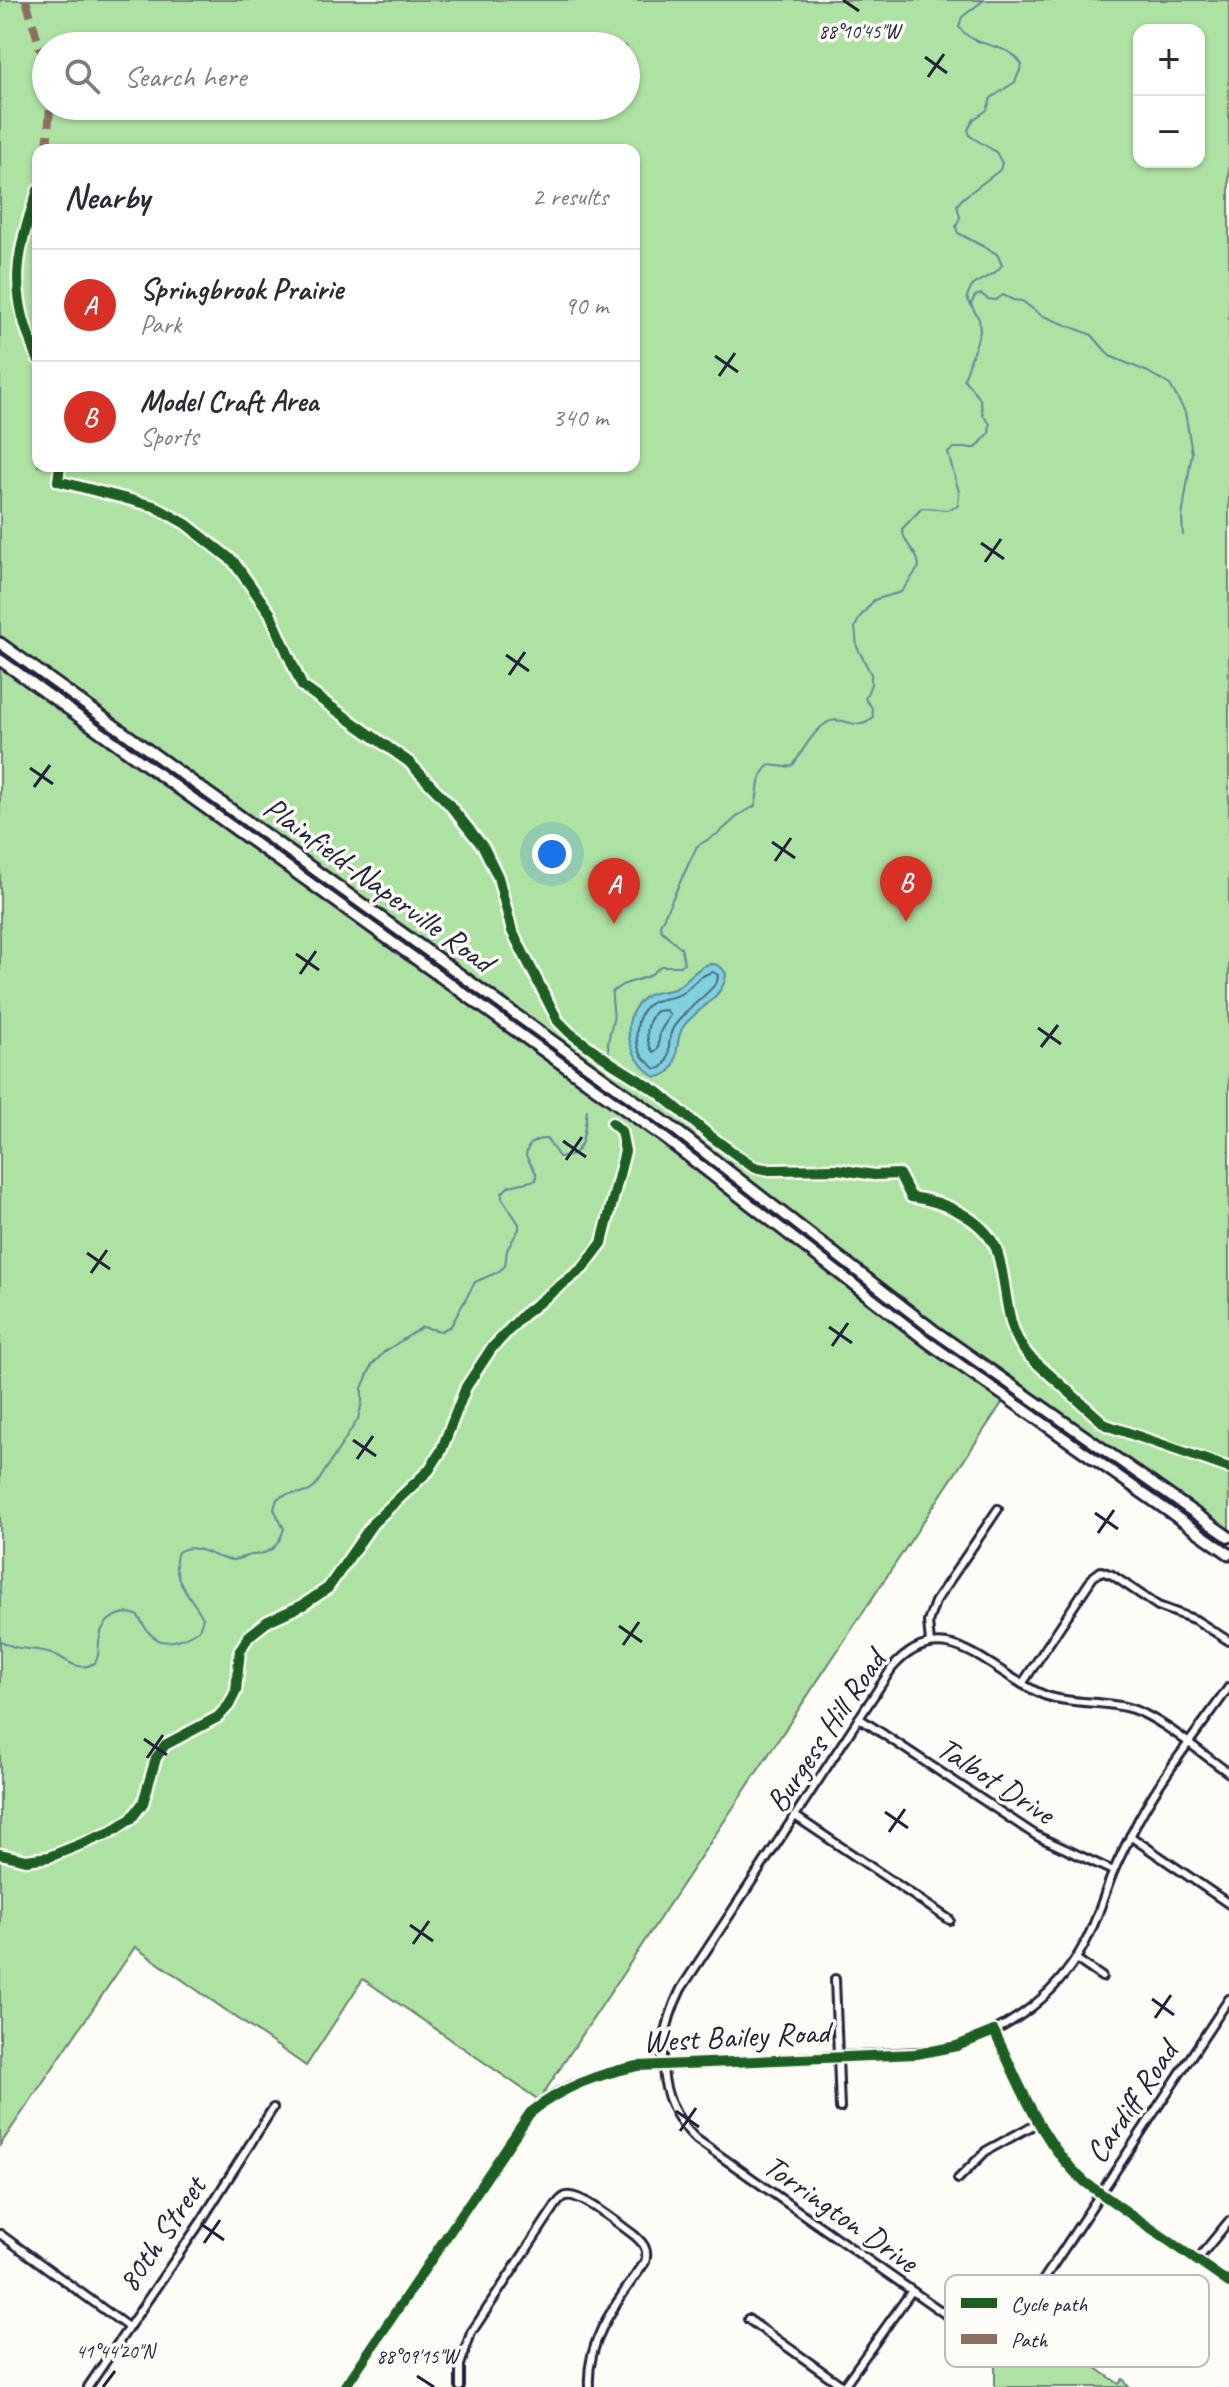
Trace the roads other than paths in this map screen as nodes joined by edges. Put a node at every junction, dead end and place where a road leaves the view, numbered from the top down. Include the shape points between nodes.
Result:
1 (0, 643) edge
2 (0, 660) edge
3 (998, 1509) dead end
4 (1229, 1537) edge
5 (1229, 1554) edge
6 (1229, 1641) edge
7 (930, 1643) junction
8 (1022, 1684) junction
9 (1229, 1687) edge
10 (859, 1718) junction
11 (1189, 1745) junction
12 (1229, 1773) edge
13 (795, 1816) junction
14 (1130, 1836) junction
15 (1113, 1871) junction
16 (1229, 1904) edge
17 (950, 1920) dead end
18 (1076, 1959) junction
19 (1102, 1977) dead end
20 (835, 1979) dead end
21 (1229, 1999) edge
22 (994, 2031) junction
23 (838, 2057) junction
24 (662, 2064) junction
25 (273, 2108) dead end
26 (840, 2108) dead end
27 (1039, 2122) junction
28 (958, 2179) dead end
29 (1100, 2192) junction
30 (1229, 2221) edge
31 (0, 2234) edge
32 (1197, 2260) junction
33 (1045, 2275) edge
34 (1229, 2283) edge
35 (911, 2292) junction
36 (945, 2316) edge
37 (748, 2319) dead end
38 (128, 2327) junction
39 (88, 2387) edge
40 (345, 2387) edge
41 (460, 2387) edge
42 (589, 2387) edge
43 (843, 2387) edge

1 - 4 main road, Plainfield-Naperville Road via 672,1127 936,1332
2 - 5 main road, Plainfield-Naperville Road via 663,1137 929,1343
3 - 7 street via 935,1602 928,1622
6 - 8 street via 1101,1571
7 - 8 street, Burgess Hill Road via 962,1647
7 - 10 street, Burgess Hill Road via 900,1659
8 - 11 street, Burgess Hill Road via 1063,1700 1132,1709
9 - 11 street, West Bailey Road
10 - 13 street, Burgess Hill Road
10 - 15 street, Talbot Drive via 1037,1836
11 - 12 street, Burgess Hill Road
11 - 14 street, West Bailey Road
13 - 17 street
13 - 24 street, Burgess Hill Road via 681,1989 666,2028
14 - 15 street, West Bailey Road
14 - 16 street
15 - 18 street, West Bailey Road
18 - 19 street
18 - 22 street, West Bailey Road via 1038,2002
20 - 23 street
21 - 29 street, Cardiff Road
22 - 23 street, West Bailey Road via 936,2051
22 - 27 street
23 - 24 street, West Bailey Road
23 - 26 street
24 - 35 street, Torrington Drive via 672,2109 696,2139
24 - 40 street, West Bailey Road via 586,2080 530,2113
25 - 38 street, 80th Street
27 - 28 street via 986,2151
27 - 29 street via 1067,2165
29 - 32 street
29 - 33 street, Torrington Drive
30 - 32 street
31 - 38 street
32 - 34 street
35 - 36 street, Torrington Drive
35 - 43 street
37 - 43 street
38 - 39 street, 80th Street
41 - 42 street via 460,2365 471,2333 556,2205 571,2196 634,2235 646,2253 597,2338

